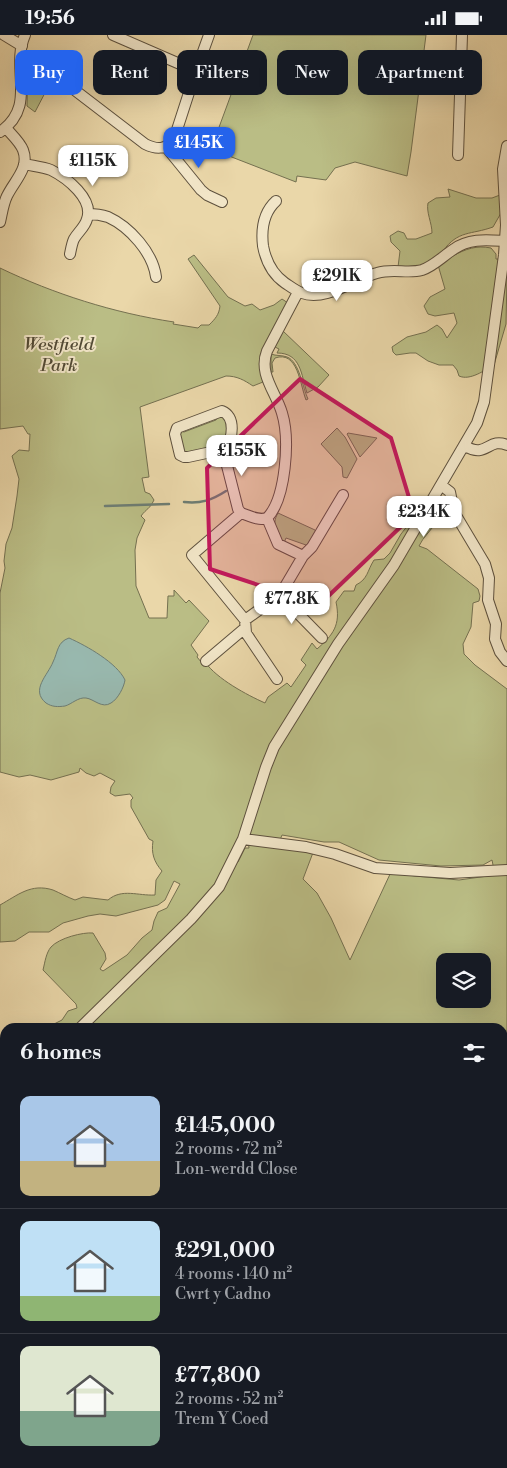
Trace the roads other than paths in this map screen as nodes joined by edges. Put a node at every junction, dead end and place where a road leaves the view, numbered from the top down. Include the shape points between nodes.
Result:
1 (4, 35) edge
2 (25, 35) edge
3 (113, 35) edge
4 (210, 35) edge
5 (462, 35) edge
6 (22, 46) junction
7 (204, 50) edge
8 (177, 63) edge
9 (81, 95) edge
10 (188, 95) edge
11 (3, 130) edge
12 (507, 146) edge
13 (166, 147) junction
14 (458, 155) dead end
15 (24, 164) junction
16 (276, 201) dead end
17 (222, 202) dead end
18 (88, 213) junction
19 (0, 222) edge
20 (506, 225) edge
21 (505, 241) junction
22 (70, 254) dead end
23 (156, 277) dead end
24 (298, 292) junction
25 (507, 445) edge
26 (464, 446) junction
27 (223, 450) junction
28 (441, 485) junction
29 (343, 495) dead end
30 (241, 513) junction
31 (266, 518) junction
32 (303, 556) junction
33 (280, 595) junction
34 (245, 624) junction
35 (322, 638) dead end
36 (206, 661) dead end
37 (507, 661) edge
38 (277, 679) dead end
39 (243, 839) junction
40 (507, 870) edge
41 (85, 1023) edge

1 - 6 street
2 - 6 street
3 - 8 street
4 - 7 street
5 - 14 street
6 - 11 street via 21,99 17,115
9 - 13 street via 145,144 158,149
10 - 13 street via 174,139
11 - 15 street via 23,151
12 - 20 street via 503,169
13 - 17 street via 201,191
15 - 18 street via 50,170 81,192
15 - 19 street via 6,197
16 - 24 street via 265,219 262,239 265,254 275,276
18 - 22 street
18 - 23 street via 109,218 126,229 151,260
20 - 21 street
21 - 24 street via 467,242 423,269 383,271 320,295
21 - 26 street via 483,408
24 - 31 street via 266,351 264,361 265,375 282,412 285,429 281,492
25 - 26 street via 494,443 478,451
26 - 28 street
27 - 27 street via 184,457 178,452 177,428 222,411 226,413 232,431 230,442
27 - 30 street
28 - 37 street via 450,492 454,512 485,564 489,578 488,600 496,624 495,639
28 - 39 street via 394,565 338,644 274,747
29 - 32 street via 312,547
30 - 31 street via 256,519
30 - 34 street via 192,555
31 - 32 street via 278,544
32 - 33 street
33 - 34 street
33 - 35 street
34 - 36 street
34 - 38 street via 246,633
39 - 40 street via 306,847 375,869 450,873
39 - 41 street via 213,895

